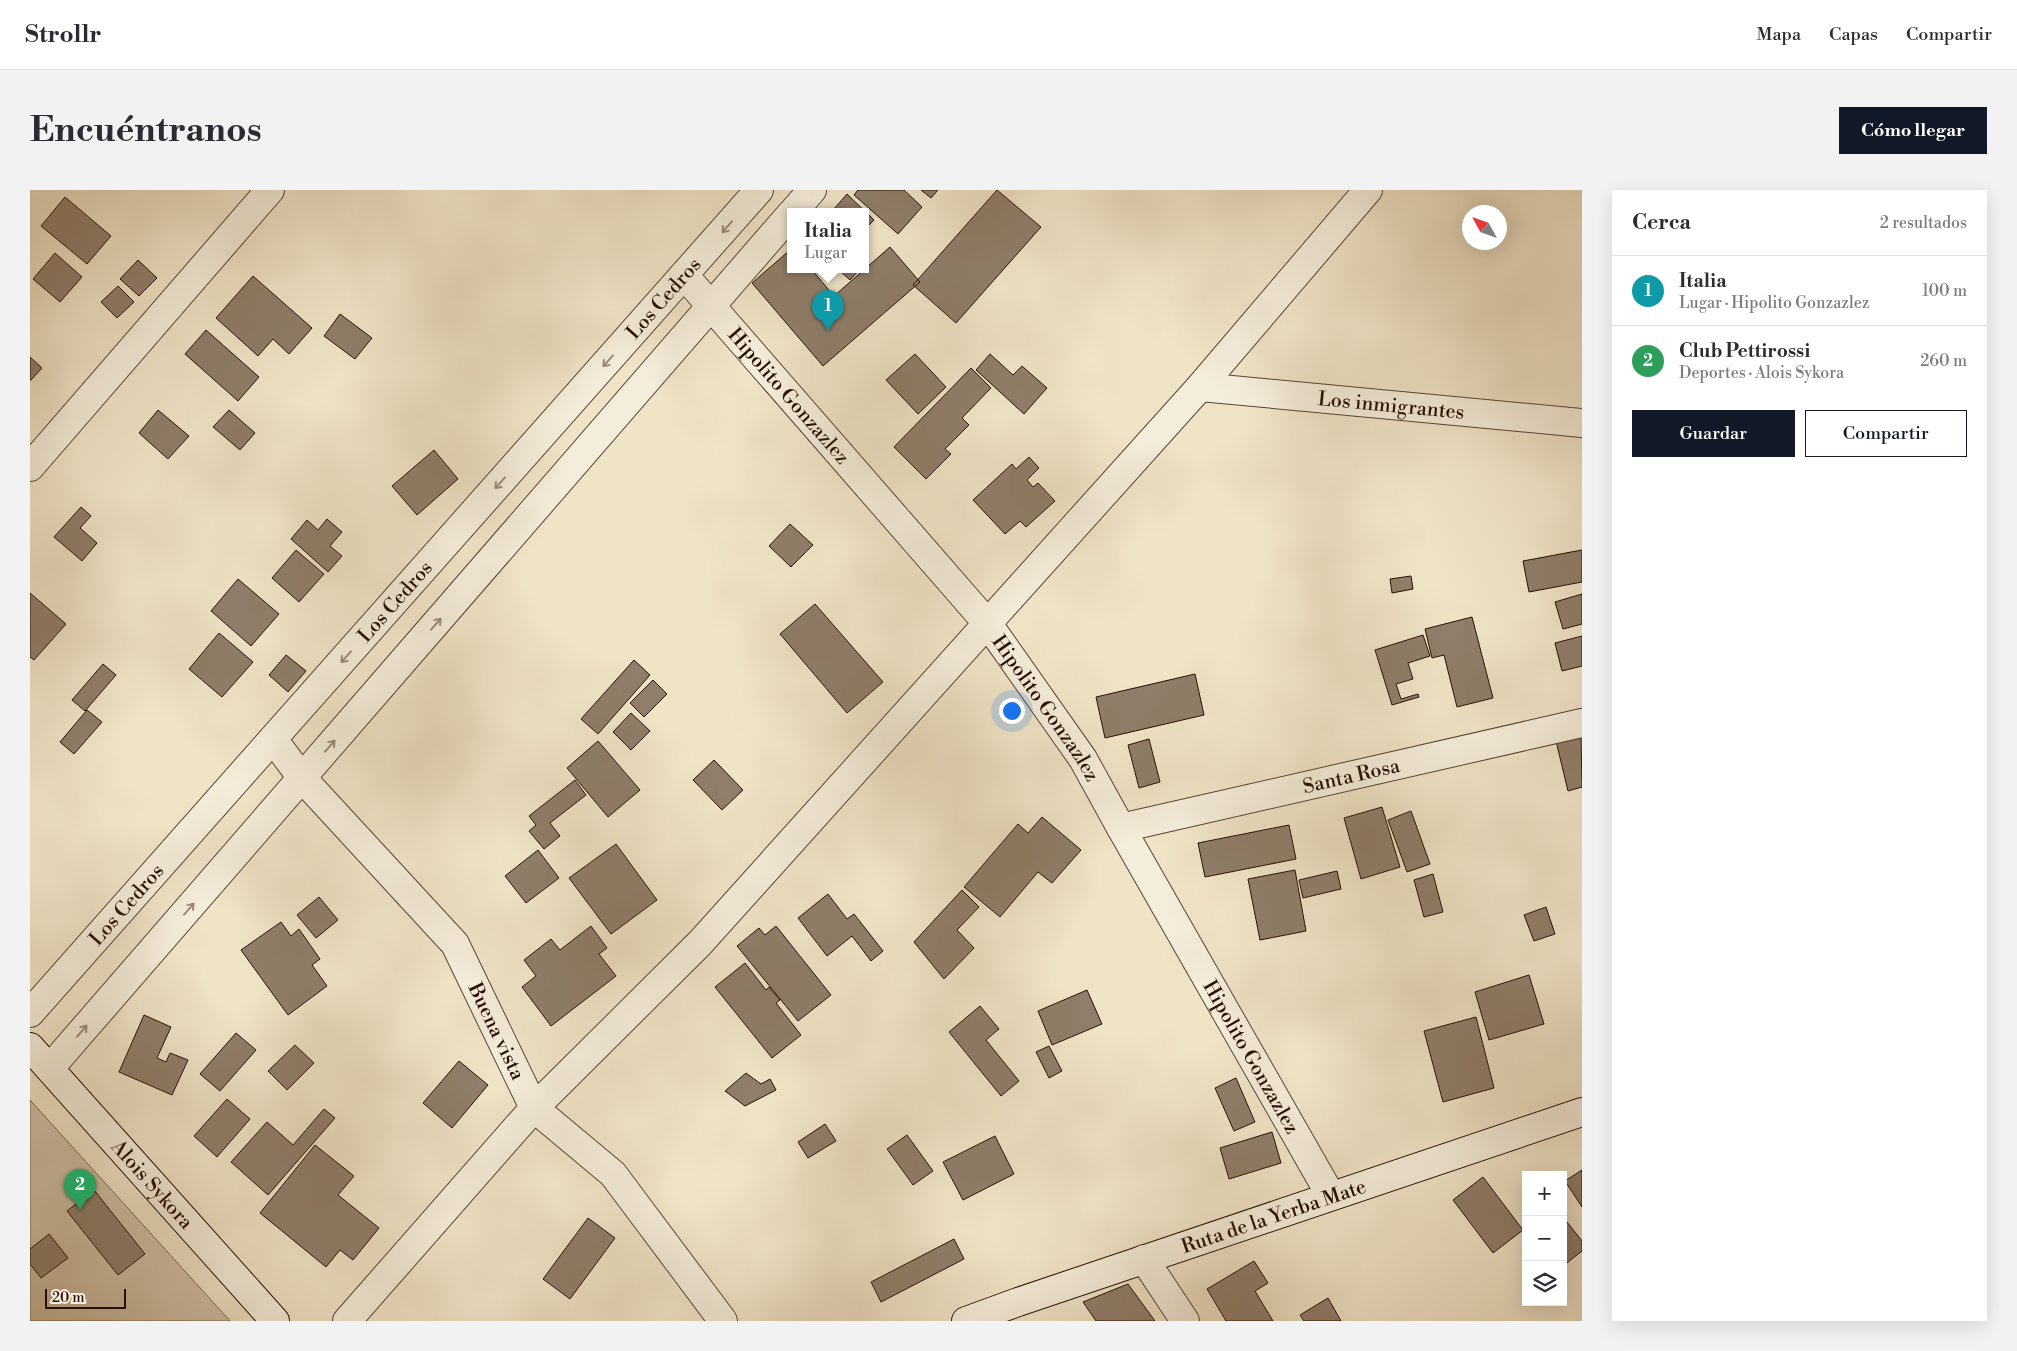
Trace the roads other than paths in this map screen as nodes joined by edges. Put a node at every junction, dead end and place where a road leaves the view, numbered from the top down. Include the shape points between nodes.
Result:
1 (270, 190) edge
2 (759, 190) edge
3 (812, 190) edge
4 (1368, 190) edge
5 (796, 208) edge
6 (787, 218) edge
7 (684, 275) junction
8 (712, 306) junction
9 (1200, 387) junction
10 (1582, 423) edge
11 (30, 467) edge
12 (988, 624) junction
13 (1582, 723) edge
14 (273, 739) junction
15 (302, 778) junction
16 (1121, 828) junction
17 (30, 1013) edge
18 (30, 1047) edge
19 (50, 1068) junction
20 (534, 1108) junction
21 (1582, 1112) edge
22 (1331, 1196) junction
23 (1144, 1259) junction
24 (275, 1321) edge
25 (347, 1321) edge
26 (723, 1321) edge
27 (966, 1321) edge
28 (1185, 1321) edge

1 - 11 street
2 -> 7 street, Los Cedros
3 - 5 street
4 - 9 street
6 - 8 street
7 - 8 street, Hipolito Gonzazlez
7 -> 14 street, Los Cedros
8 - 12 street, Hipolito Gonzazlez
15 -> 8 street
9 - 10 street, Los inmigrantes
9 - 12 street
12 - 16 street, Hipolito Gonzazlez via 1083,759
12 - 20 street via 700,943
13 - 16 street, Santa Rosa
14 - 15 street, Buena vista
14 - 17 street, Los Cedros
19 -> 15 street
15 - 20 street, Buena vista via 454,944
16 - 22 street, Hipolito Gonzazlez
18 - 19 street, Alois Sykora
19 - 24 street, Alois Sykora
20 - 25 street
20 - 26 street, Buena vista via 613,1174
21 - 22 street, Ruta de la Yerba Mate
22 - 23 street, Ruta de la Yerba Mate
23 - 27 street, Ruta de la Yerba Mate
23 - 28 street

